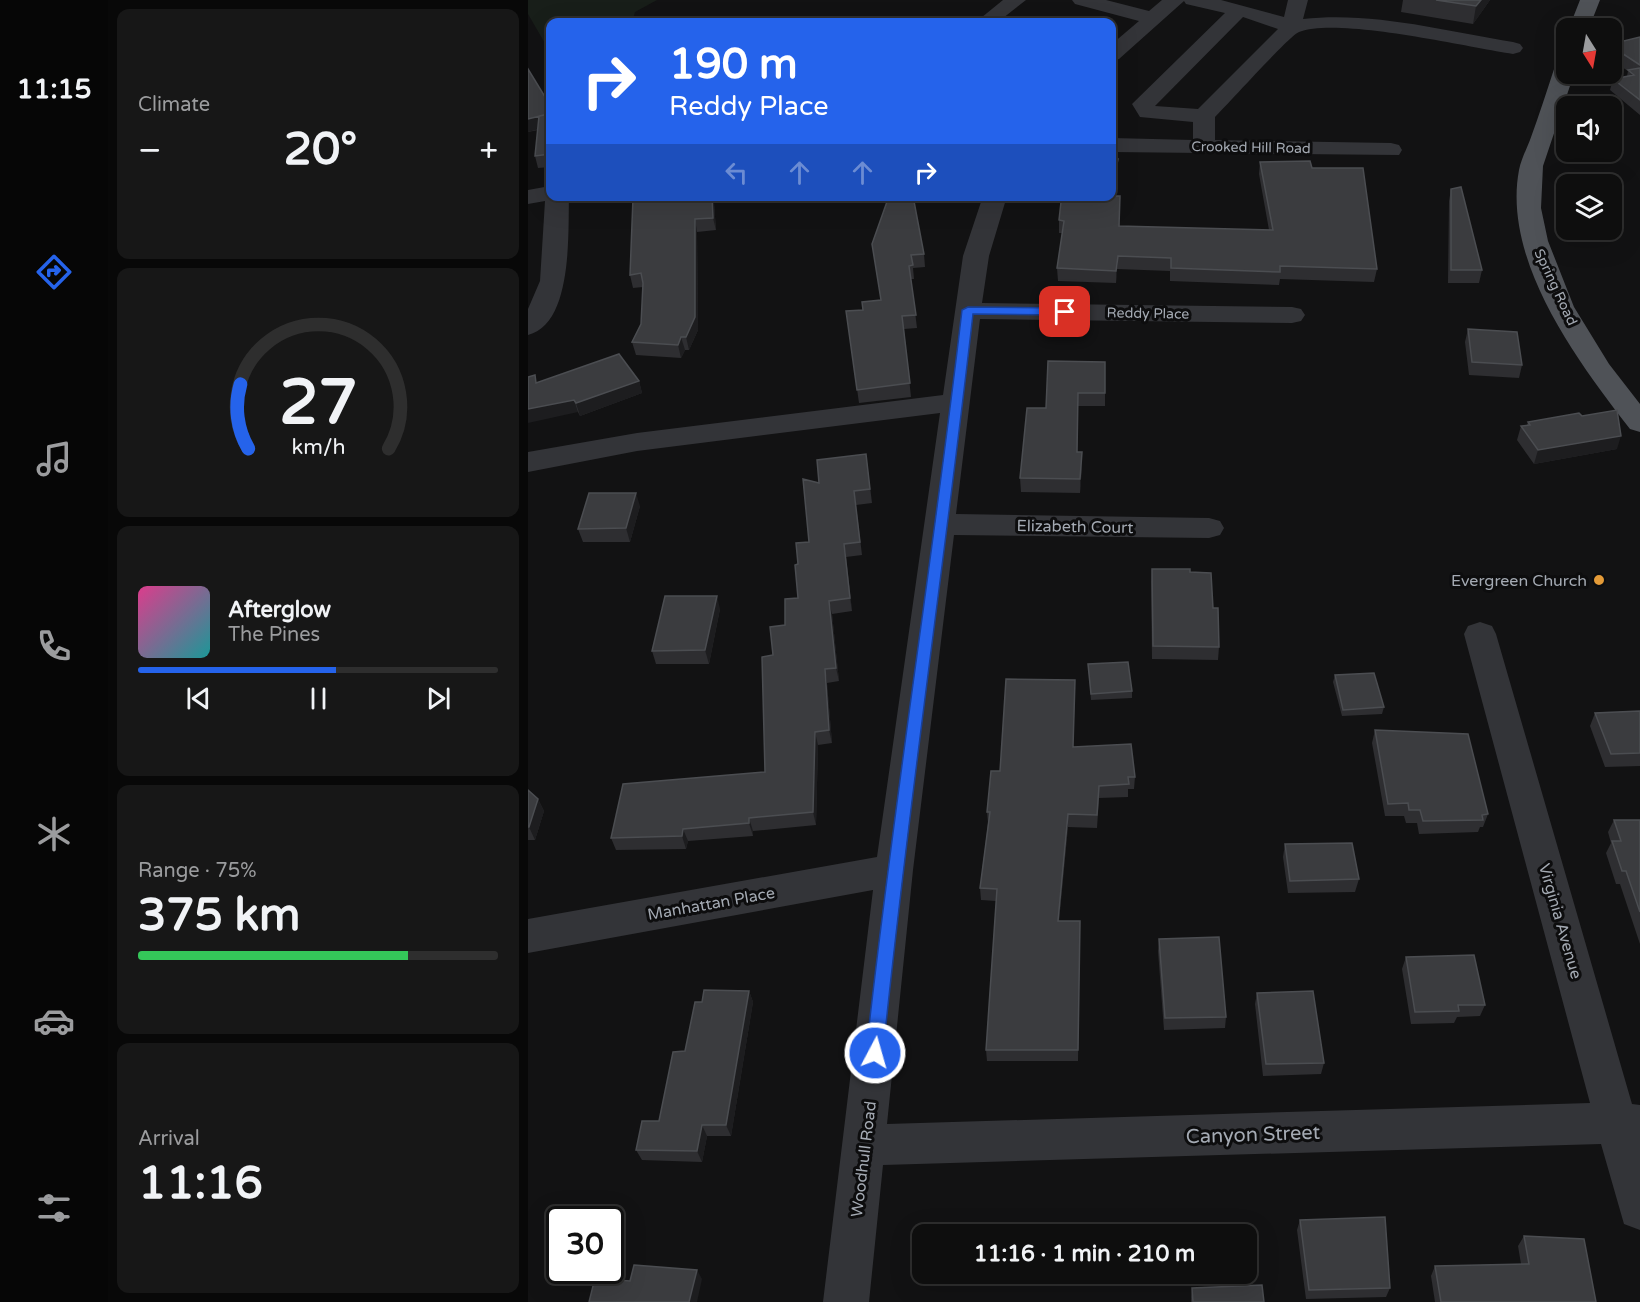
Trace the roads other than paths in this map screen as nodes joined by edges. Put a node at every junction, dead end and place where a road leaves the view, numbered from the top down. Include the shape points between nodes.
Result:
1 (1016, 0) edge
2 (1082, 0) edge
3 (1174, 0) edge
4 (1193, 0) edge
5 (1298, 0) edge
6 (1590, 0) edge
7 (1239, 10) junction
8 (991, 18) edge
9 (1152, 18) junction
10 (1583, 18) edge
11 (1291, 27) junction
12 (1513, 48) dead end
13 (1116, 52) edge
14 (1560, 84) edge
15 (1204, 116) junction
16 (1116, 145) edge
17 (1204, 145) junction
18 (1391, 150) dead end
19 (546, 194) edge
20 (528, 197) edge
21 (556, 201) edge
22 (993, 201) edge
23 (968, 310) junction
24 (1292, 315) dead end
25 (528, 327) edge
26 (956, 402) junction
27 (1640, 423) edge
28 (528, 462) edge
29 (940, 524) junction
30 (1209, 528) dead end
31 (1480, 634) dead end
32 (894, 870) junction
33 (528, 936) edge
34 (1628, 1124) edge
35 (866, 1145) junction
36 (1640, 1208) edge
37 (846, 1302) edge

1 - 8 street
2 - 9 street
3 - 9 street
4 - 7 street
5 - 11 street
6 - 10 main road
7 - 11 street
7 - 15 street via 1143,104 1148,112
9 - 13 street
11 - 12 street via 1330,22 1385,27
11 - 15 street
14 - 27 main road, Spring Road via 1530,172 1527,203 1533,231 1565,312 1603,378
15 - 17 street
16 - 17 street, Crooked Hill Road
17 - 18 street, Crooked Hill Road
19 - 20 street
21 - 25 street via 553,281 546,303
22 - 23 street, Woodhull Road via 976,256
23 - 24 street, Reddy Place
23 - 26 street, Woodhull Road
26 - 28 street via 637,442
26 - 29 street, Woodhull Road
29 - 30 street, Elizabeth Court
29 - 32 street, Woodhull Road
31 - 34 street, Virginia Avenue
32 - 33 street, Manhattan Place
32 - 35 street, Woodhull Road
34 - 35 street, Canyon Street
34 - 36 street, Virginia Avenue
35 - 37 street, Woodhull Road

